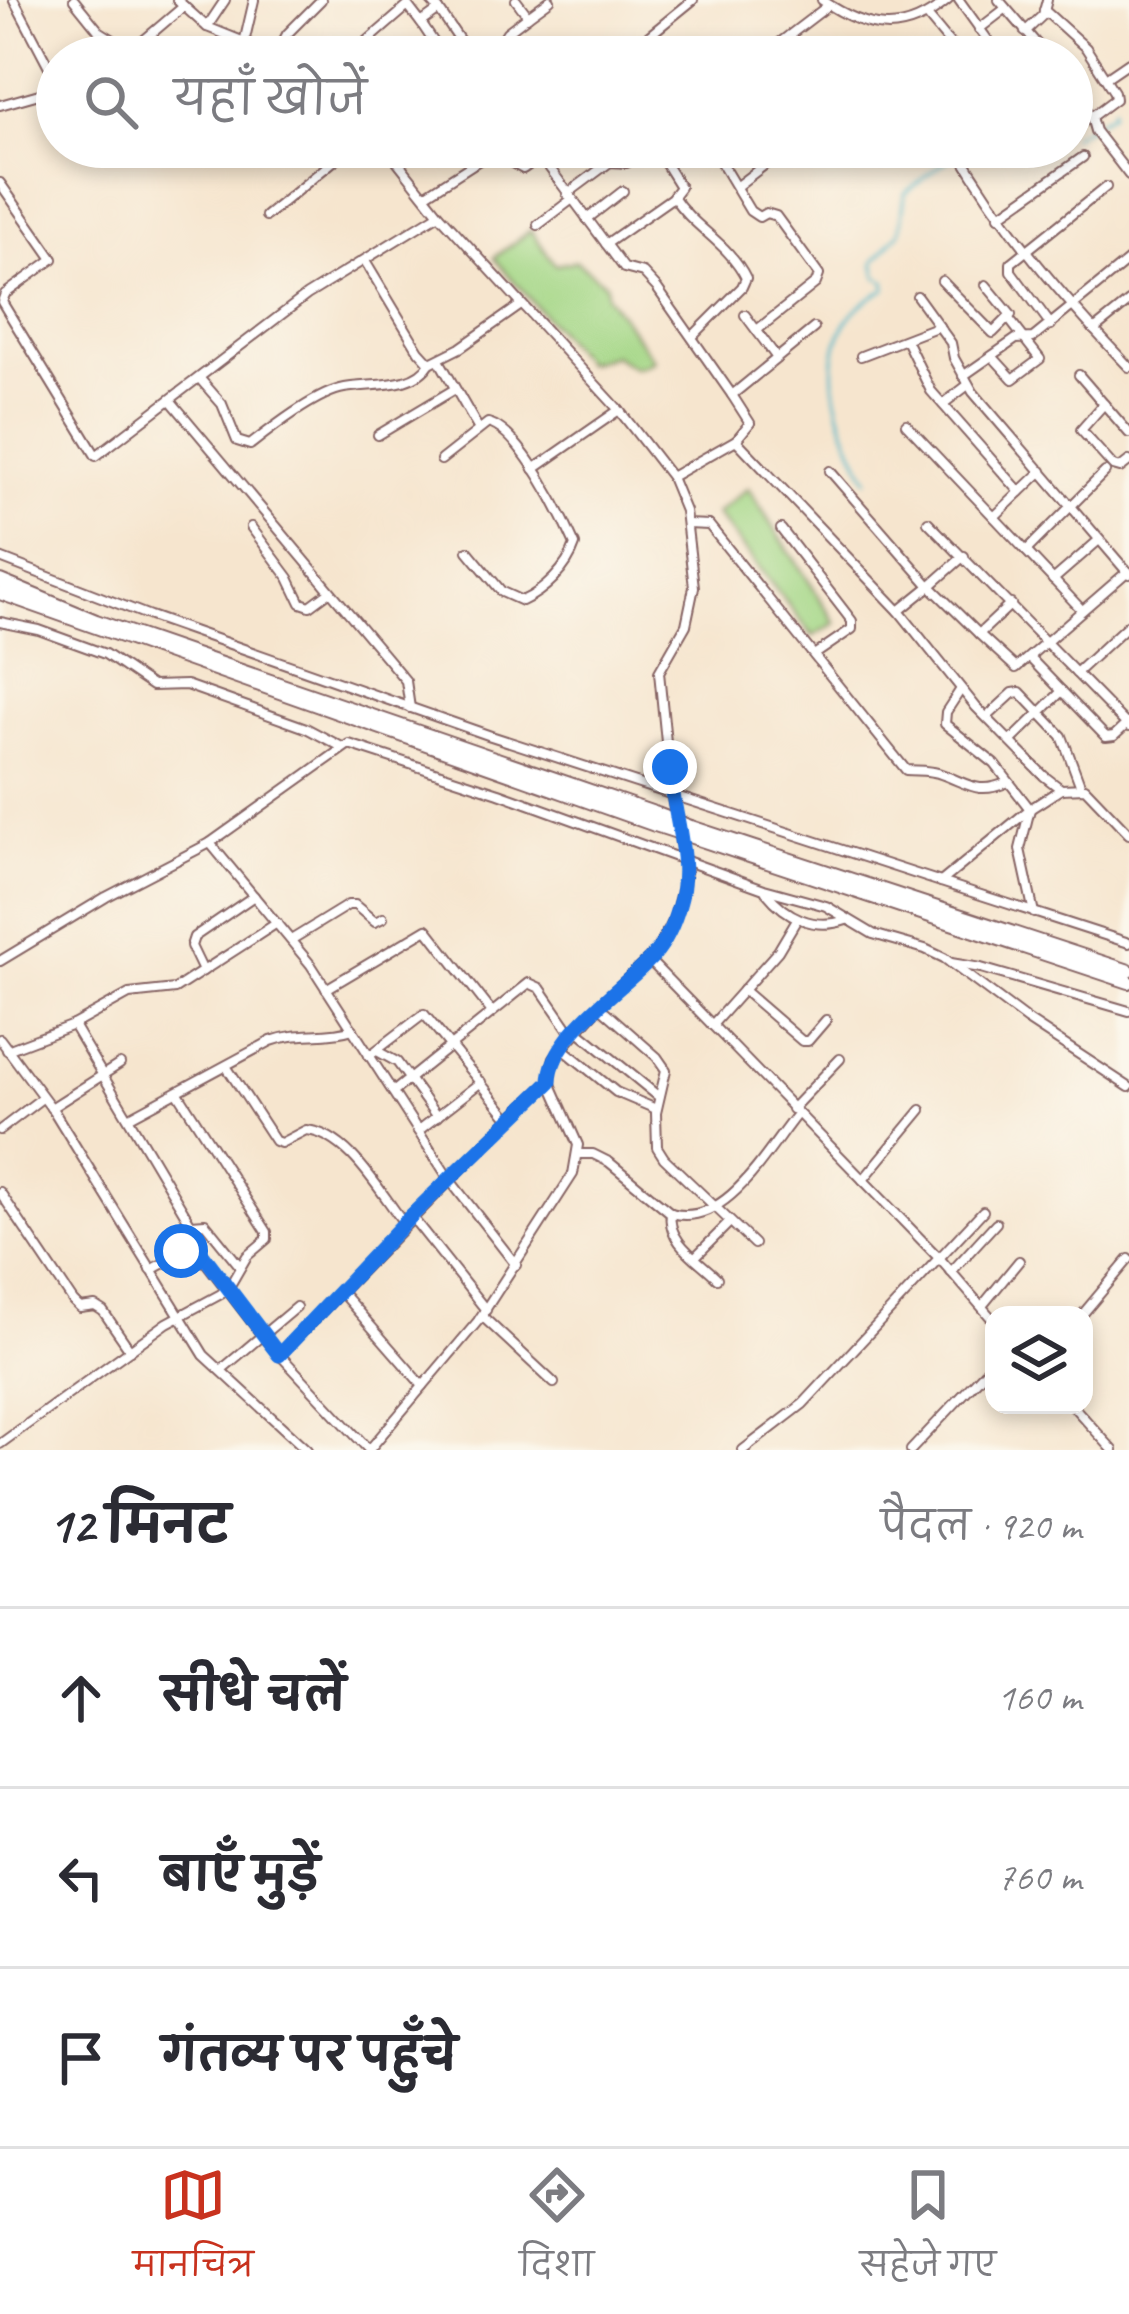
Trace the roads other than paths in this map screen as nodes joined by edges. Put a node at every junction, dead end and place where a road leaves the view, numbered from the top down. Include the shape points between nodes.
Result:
1 (14, 0) edge
2 (74, 0) edge
3 (225, 0) edge
4 (254, 0) edge
5 (322, 0) edge
6 (430, 0) edge
7 (516, 0) edge
8 (550, 0) edge
9 (693, 0) edge
10 (948, 0) edge
11 (958, 0) edge
12 (825, 2) edge
13 (181, 3) edge
14 (1002, 4) edge
15 (1046, 5) edge
16 (439, 10) junction
17 (529, 16) junction
18 (928, 17) junction
19 (422, 22) junction
20 (207, 27) junction
21 (979, 28) junction
22 (1025, 32) junction
23 (790, 34) joint
24 (105, 36) edge
25 (147, 36) edge
26 (228, 36) edge
27 (246, 36) edge
28 (286, 36) edge
29 (373, 36) edge
30 (430, 36) edge
31 (457, 36) edge
32 (506, 36) edge
33 (648, 36) edge
34 (787, 36) edge
35 (944, 36) edge
36 (985, 36) edge
37 (1029, 36) edge
38 (1076, 36) edge
39 (36, 44) edge
40 (1093, 59) edge
41 (1129, 62) edge
42 (1107, 77) junction
43 (36, 93) edge
44 (0, 105) edge
45 (1093, 123) joint
46 (325, 168) edge
47 (403, 168) edge
48 (468, 168) edge
49 (549, 168) edge
50 (603, 168) edge
51 (667, 168) edge
52 (725, 168) edge
53 (761, 168) edge
54 (969, 168) edge
55 (1068, 168) edge
56 (1129, 175) edge
57 (0, 183) edge
58 (736, 187) junction
59 (1106, 187) dead end
60 (622, 191) dead end
61 (425, 196) junction
62 (673, 196) junction
63 (569, 197) junction
64 (439, 214) junction
65 (266, 216) dead end
66 (1000, 216) junction
67 (587, 219) junction
68 (538, 225) dead end
69 (605, 244) junction
70 (1026, 250) junction
71 (1129, 260) edge
72 (365, 261) junction
73 (942, 280) dead end
74 (986, 285) dead end
75 (916, 296) dead end
76 (1129, 302) edge
77 (1073, 304) junction
78 (521, 305) junction
79 (745, 315) dead end
80 (1010, 319) junction
81 (1051, 325) junction
82 (939, 326) junction
83 (814, 328) dead end
84 (757, 330) junction
85 (1094, 330) junction
86 (692, 337) junction
87 (906, 340) junction
88 (1025, 340) junction
89 (861, 356) dead end
90 (992, 356) junction
91 (777, 358) junction
92 (435, 361) junction
93 (1129, 367) edge
94 (1079, 375) dead end
95 (200, 379) junction
96 (965, 380) junction
97 (455, 388) junction
98 (732, 395) junction
99 (171, 401) junction
100 (943, 404) junction
101 (1104, 404) junction
102 (619, 410) junction
103 (906, 424) dead end
104 (478, 428) junction
105 (1129, 433) edge
106 (378, 435) dead end
107 (736, 440) junction
108 (441, 460) dead end
109 (1129, 461) edge
110 (534, 469) junction
111 (1042, 471) junction
112 (830, 472) dead end
113 (1105, 472) dead end
114 (671, 477) junction
115 (1020, 492) junction
116 (1070, 507) junction
117 (994, 517) junction
118 (686, 518) junction
119 (928, 522) dead end
120 (251, 527) dead end
121 (781, 529) dead end
122 (284, 534) junction
123 (1099, 540) junction
124 (267, 549) junction
125 (468, 551) dead end
126 (1025, 551) junction
127 (964, 556) junction
128 (0, 558) edge
129 (1128, 572) edge
130 (1054, 580) junction
131 (0, 581) edge
132 (929, 586) junction
133 (329, 592) junction
134 (0, 593) edge
135 (1011, 604) junction
136 (1082, 609) junction
137 (899, 611) junction
138 (0, 622) edge
139 (1129, 624) edge
140 (980, 634) junction
141 (1046, 639) junction
142 (814, 655) junction
143 (1029, 657) junction
144 (1072, 669) junction
145 (1052, 680) junction
146 (962, 689) junction
147 (1062, 691) junction
148 (410, 708) junction
149 (1041, 712) junction
150 (987, 717) junction
151 (1128, 724) edge
152 (1011, 741) junction
153 (342, 747) junction
154 (1009, 782) junction
155 (1081, 787) junction
156 (1061, 789) junction
157 (671, 792) junction
158 (1030, 809) junction
159 (656, 819) junction
160 (690, 831) junction
161 (1129, 835) edge
162 (210, 842) junction
163 (685, 862) junction
164 (941, 882) junction
165 (764, 889) junction
166 (254, 896) junction
167 (1034, 913) junction
168 (383, 918) dead end
169 (797, 919) junction
170 (848, 919) junction
171 (277, 923) junction
172 (291, 940) junction
173 (1129, 943) edge
174 (649, 960) junction
175 (0, 961) edge
176 (951, 963) junction
177 (203, 970) junction
178 (1129, 971) edge
179 (1129, 982) edge
180 (326, 989) junction
181 (743, 990) junction
182 (599, 1006) junction
183 (491, 1011) junction
184 (1129, 1011) edge
185 (826, 1020) dead end
186 (74, 1024) junction
187 (712, 1025) junction
188 (352, 1029) junction
189 (575, 1033) junction
190 (0, 1039) edge
191 (451, 1043) junction
192 (562, 1048) junction
193 (7, 1050) junction
194 (373, 1053) junction
195 (840, 1059) dead end
196 (120, 1064) dead end
197 (226, 1066) junction
198 (104, 1073) junction
199 (408, 1079) junction
200 (481, 1082) junction
201 (550, 1082) junction
202 (1129, 1087) edge
203 (393, 1092) junction
204 (178, 1093) junction
205 (659, 1097) junction
206 (42, 1098) junction
207 (51, 1108) junction
208 (656, 1108) junction
209 (794, 1111) junction
210 (921, 1111) dead end
211 (130, 1117) junction
212 (437, 1117) junction
213 (510, 1119) junction
214 (0, 1130) edge
215 (418, 1131) junction
216 (578, 1154) junction
217 (449, 1179) junction
218 (863, 1180) junction
219 (0, 1192) edge
220 (714, 1208) junction
221 (982, 1211) dead end
222 (671, 1213) junction
223 (408, 1219) junction
224 (730, 1222) junction
225 (996, 1223) dead end
226 (754, 1244) dead end
227 (695, 1257) junction
228 (940, 1259) junction
229 (1129, 1259) edge
230 (1018, 1261) dead end
231 (239, 1265) junction
232 (516, 1265) junction
233 (151, 1270) junction
234 (951, 1272) junction
235 (717, 1278) dead end
236 (228, 1288) junction
237 (341, 1292) junction
238 (982, 1306) junction
239 (1090, 1306) edge
240 (296, 1307) dead end
241 (985, 1310) edge
242 (484, 1313) junction
243 (178, 1317) junction
244 (263, 1337) junction
245 (130, 1351) junction
246 (279, 1355) junction
247 (221, 1370) junction
248 (985, 1372) edge
249 (554, 1383) dead end
250 (423, 1386) junction
251 (1080, 1414) edge
252 (1, 1446) edge
253 (307, 1450) edge
254 (369, 1450) edge
255 (742, 1450) edge
256 (911, 1450) edge
257 (1113, 1450) edge

1 - 39 street
2 - 24 street
3 - 20 street
4 - 27 street
5 - 28 street
6 - 16 street
7 - 17 street
8 - 17 street
9 - 33 street
10 - 18 street
11 - 21 street
12 - 18 street via 890,27
12 - 23 street
13 - 20 street
13 - 25 street
14 - 21 street
14 - 22 street
15 - 22 street
15 - 38 street
16 - 19 street
16 - 31 street
17 - 32 street
18 - 35 street
19 - 29 street via 408,6
19 - 30 street
20 - 26 street
21 - 36 street
22 - 37 street
23 - 34 street
40 - 42 street
41 - 42 street
42 - 45 street via 1115,99
43 - 44 street
45 - 56 street
46 - 65 street
47 - 61 street
48 - 61 street
49 - 63 street
50 - 63 street
51 - 62 street via 680,187
52 - 58 street
53 - 58 street
54 - 66 street
55 - 66 street
57 - 99 street via 53,259 2,302 92,452 100,454
58 - 84 street via 754,215 776,216 819,274
59 - 70 street
60 - 67 street
61 - 64 street
62 - 69 street
62 - 86 street via 746,278
63 - 67 street
63 - 68 street
64 - 72 street
64 - 78 street
66 - 70 street
67 - 69 street
69 - 86 street via 624,268 647,276
70 - 77 street
70 - 81 street via 1009,267
71 - 77 street
72 - 92 street
72 - 95 street
73 - 80 street via 991,333
74 - 80 street
75 - 82 street
76 - 85 street
77 - 81 street
77 - 85 street
78 - 92 street
78 - 102 street
79 - 84 street
80 - 88 street
81 - 88 street
82 - 87 street
82 - 96 street
83 - 91 street
84 - 91 street
85 - 93 street
86 - 98 street
87 - 89 street
87 - 100 street
88 - 90 street
88 - 90 street via 1040,359 1018,378
90 - 96 street
91 - 98 street
92 - 95 street via 416,377 334,390 244,446
92 - 97 street
94 - 101 street
95 - 99 street
96 - 100 street
96 - 111 street
97 - 104 street
97 - 106 street
98 - 107 street via 750,423
99 - 122 street
100 - 115 street
101 - 105 street
101 - 109 street via 1081,430 1113,466
102 - 110 street
102 - 114 street
103 - 117 street
104 - 108 street
104 - 110 street via 501,427
107 - 114 street
107 - 137 street
110 - 125 street via 575,545 562,569 534,595 514,601
111 - 115 street
111 - 116 street
112 - 132 street
113 - 116 street
114 - 118 street
115 - 117 street
116 - 123 street
116 - 126 street
117 - 126 street
118 - 142 street via 709,525
118 - 157 street via 692,608 659,672
119 - 127 street
120 - 124 street
121 - 142 street via 852,621
122 - 124 street
122 - 133 street
123 - 129 street
123 - 130 street
124 - 133 street via 301,603 310,606
126 - 130 street
127 - 132 street
127 - 135 street
128 - 148 street
129 - 136 street
130 - 136 street
131 - 159 highway
132 - 137 street
132 - 140 street
133 - 148 street via 406,681
134 - 159 highway
135 - 140 street
135 - 141 street
136 - 141 street
137 - 146 street
138 - 153 street via 105,654 152,686 186,685
139 - 144 street
140 - 143 street via 1013,666
141 - 143 street
141 - 144 street
142 - 154 street via 906,770 990,790
143 - 145 street
144 - 145 street
144 - 151 street
145 - 147 street
146 - 150 street
146 - 154 street via 945,724
147 - 149 street
147 - 151 street via 1106,737
148 - 157 street
149 - 150 street via 1017,691
149 - 152 street
149 - 155 street via 1062,736
150 - 152 street
152 - 156 street
153 - 162 street
153 - 163 street via 357,744
154 - 158 street
155 - 156 street
155 - 161 street
156 - 158 street
157 - 163 street
157 - 164 street
158 - 164 street
158 - 167 street via 1020,849
159 - 160 highway, bridge
160 - 178 highway
160 - 179 highway
162 - 166 street
162 - 175 street
163 - 165 street
163 - 174 street via 676,916
164 - 167 street
165 - 169 street
165 - 170 street
166 - 171 street
166 - 177 street via 194,937
167 - 173 street
168 - 172 street via 375,922 348,905
169 - 170 street via 830,926
169 - 181 street
170 - 176 street
171 - 172 street
171 - 177 street
172 - 180 street
174 - 182 street
174 - 187 street
176 - 184 street
176 - 202 street
177 - 186 street via 169,991 129,994
180 - 183 street via 427,929
180 - 188 street
181 - 185 street via 802,1041
181 - 187 street
182 - 189 street
182 - 205 street via 663,1064
183 - 189 street via 532,982
183 - 191 street
186 - 193 street
186 - 198 street
187 - 209 street
188 - 194 street
188 - 197 street via 284,1036
189 - 192 street
189 - 205 street
190 - 193 street
191 - 194 street via 424,1014
191 - 199 street
191 - 200 street
192 - 201 street
192 - 208 street via 616,1092
193 - 206 street
194 - 199 street via 397,1062
194 - 203 street
195 - 209 street
196 - 198 street
197 - 204 street
197 - 223 street via 275,1141 306,1130 327,1135
198 - 207 street
198 - 211 street
199 - 203 street
199 - 212 street
200 - 212 street
200 - 213 street
201 - 213 street
201 - 216 street
203 - 215 street
204 - 211 street
204 - 231 street via 268,1234
205 - 208 street
206 - 207 street
206 - 214 street
207 - 233 street
208 - 220 street via 654,1134 664,1158
209 - 218 street
209 - 220 street
210 - 218 street
211 - 231 street via 191,1224 205,1223
212 - 215 street
213 - 217 street
215 - 217 street
216 - 222 street via 609,1162
216 - 232 street
217 - 223 street
217 - 232 street
218 - 228 street
219 - 245 street via 77,1305 98,1306
220 - 222 street
220 - 224 street
221 - 228 street
222 - 227 street via 671,1232
223 - 237 street
223 - 242 street
224 - 226 street
224 - 227 street
225 - 234 street
227 - 235 street
228 - 234 street
228 - 255 street via 802,1404
229 - 239 street
230 - 238 street
231 - 236 street
232 - 242 street
233 - 236 street via 194,1246
233 - 243 street
234 - 238 street
236 - 243 street
236 - 244 street
237 - 246 street
237 - 250 street
238 - 241 street
240 - 244 street
242 - 249 street
242 - 250 street
243 - 245 street
243 - 247 street
244 - 246 street
244 - 247 street
245 - 252 street
246 - 254 street
247 - 253 street
248 - 256 street
250 - 254 street
251 - 257 street

